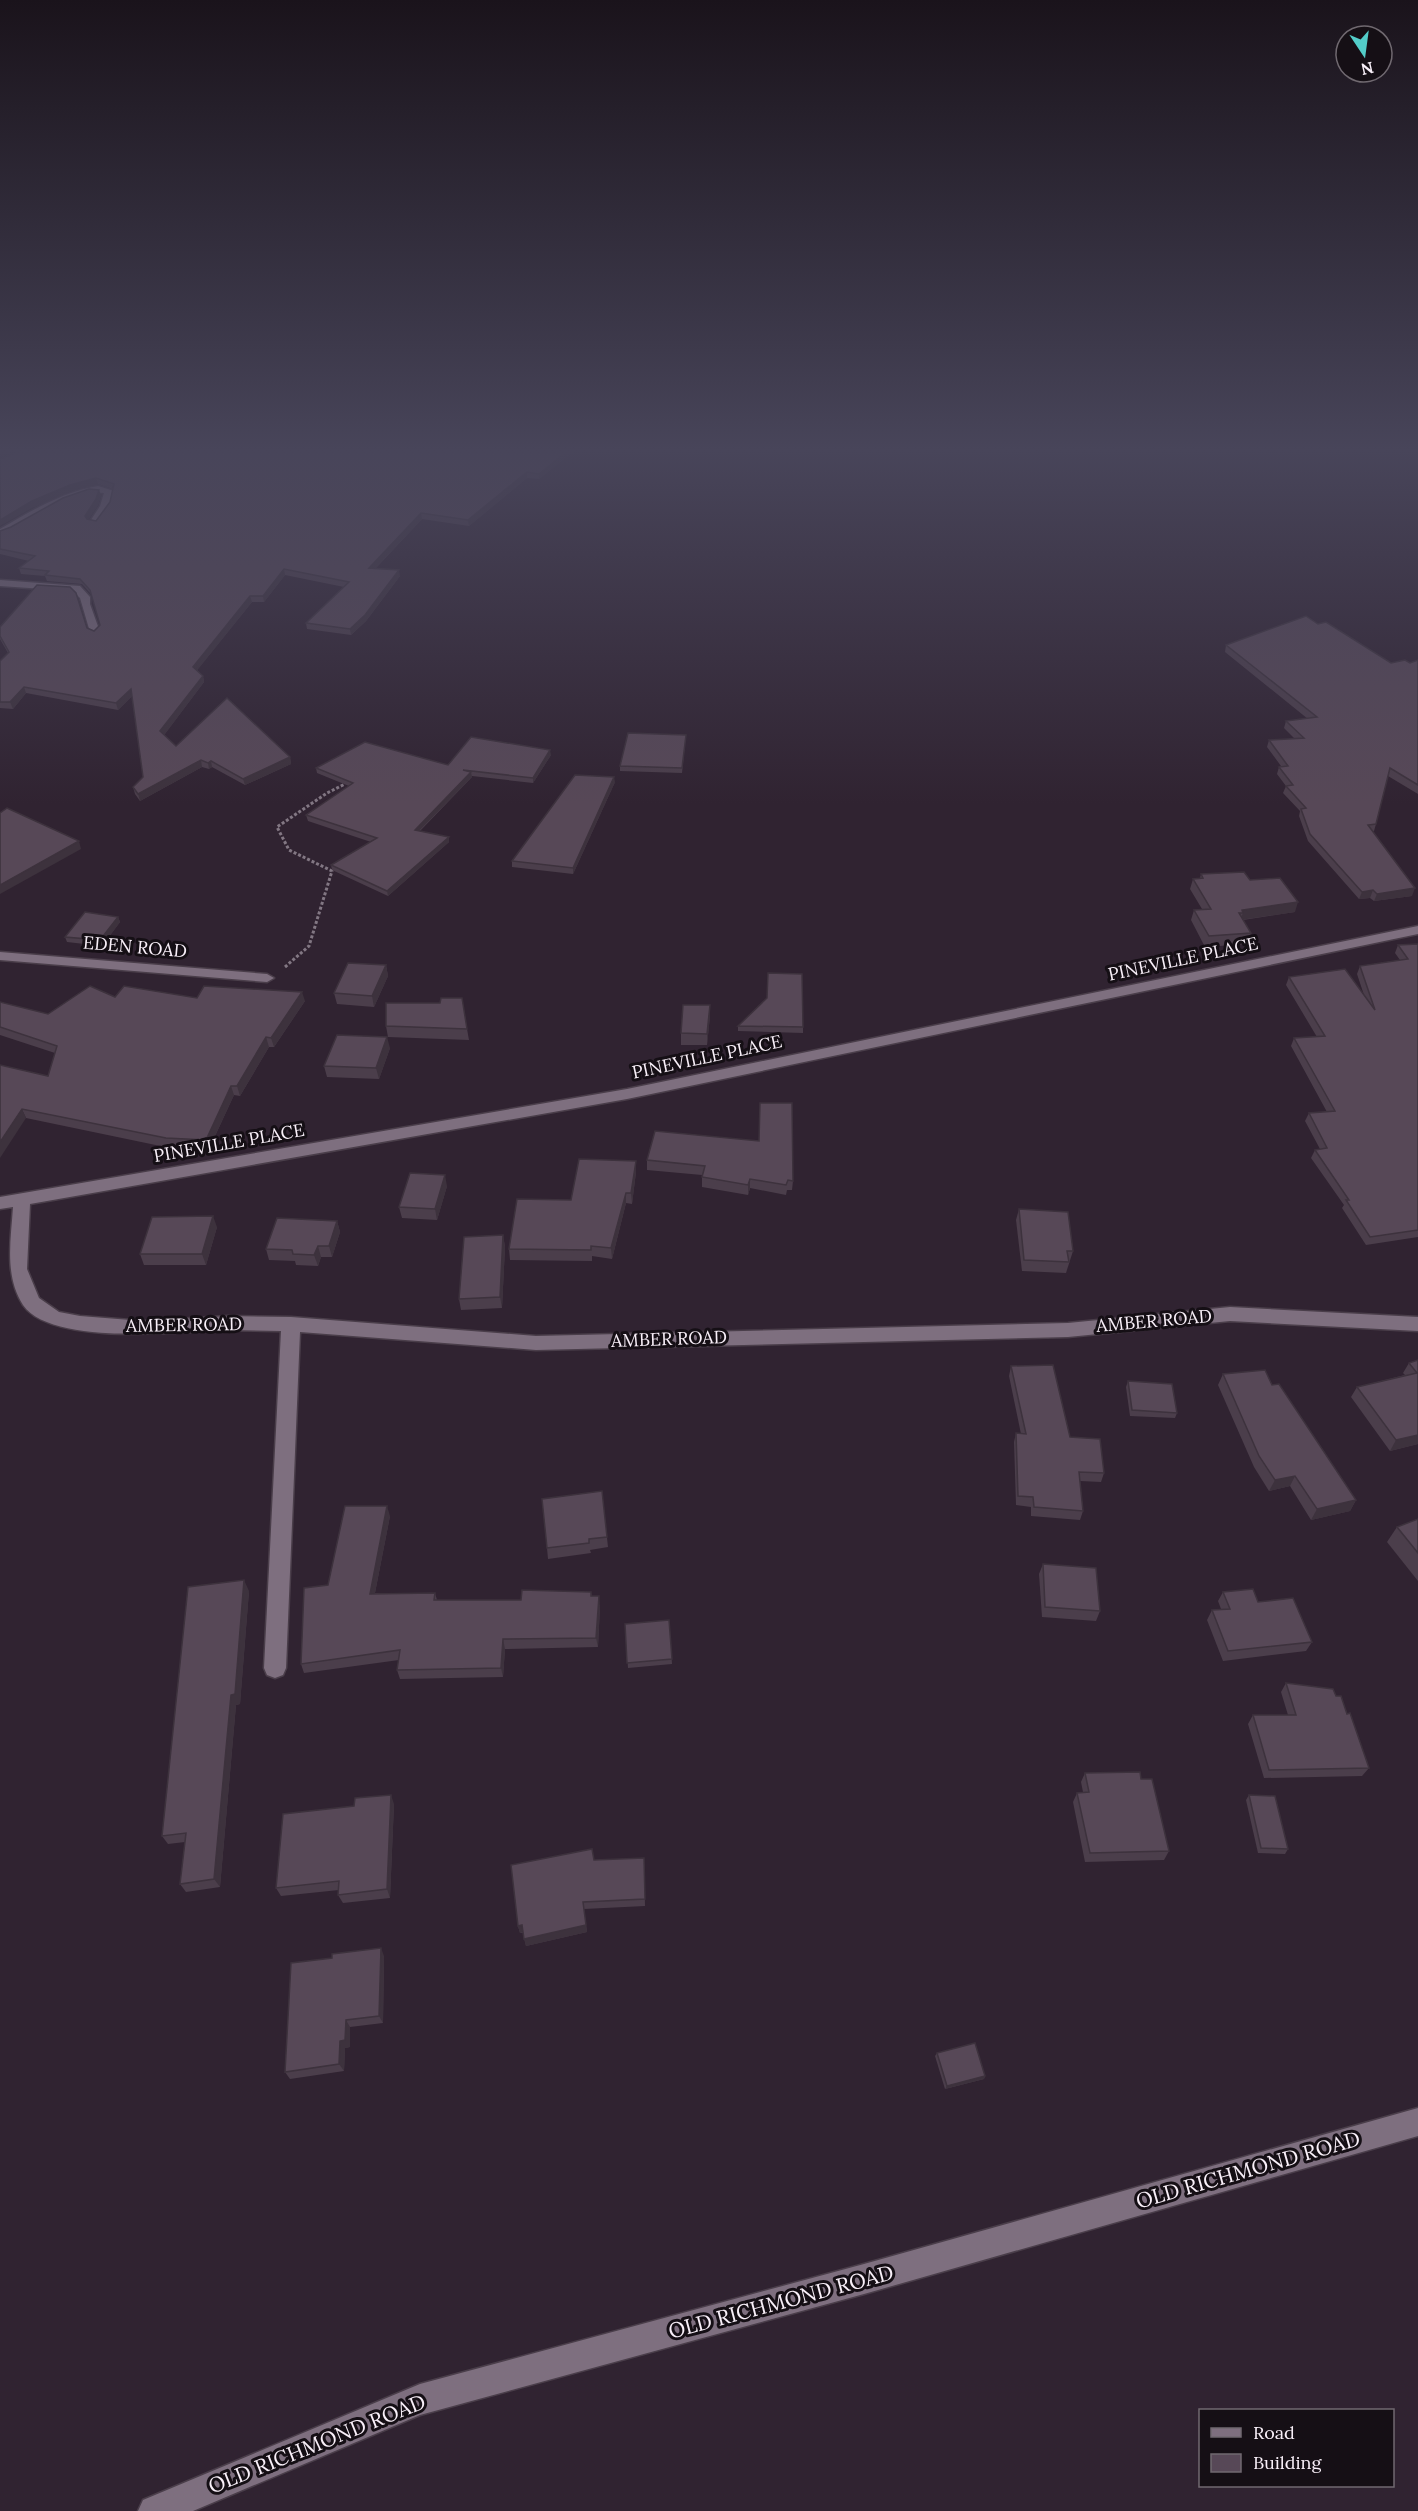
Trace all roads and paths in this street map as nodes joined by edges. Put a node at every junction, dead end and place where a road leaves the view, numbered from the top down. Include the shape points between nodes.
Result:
1 (0, 583) edge
2 (95, 632) edge
3 (345, 784) edge
4 (1418, 930) edge
5 (0, 956) edge
6 (267, 978) joint
7 (22, 1199) junction
8 (0, 1203) edge
9 (291, 1324) junction
10 (1418, 1324) edge
11 (276, 1668) dead end
12 (1418, 2122) edge
13 (154, 2511) edge

1 - 2 street via 76,588 85,597
3 - 6 path via 277,827 289,850 333,871 309,946 284,969
4 - 7 street, PINEVILLE PLACE via 627,1094
5 - 6 street, EDEN ROAD
7 - 8 street, PINEVILLE PLACE
7 - 9 street, AMBER ROAD via 18,1269 31,1302 54,1318 143,1328
9 - 10 street, AMBER ROAD via 536,1343 1068,1330 1230,1314
9 - 11 street
12 - 13 street, OLD RICHMOND ROAD via 420,2400

